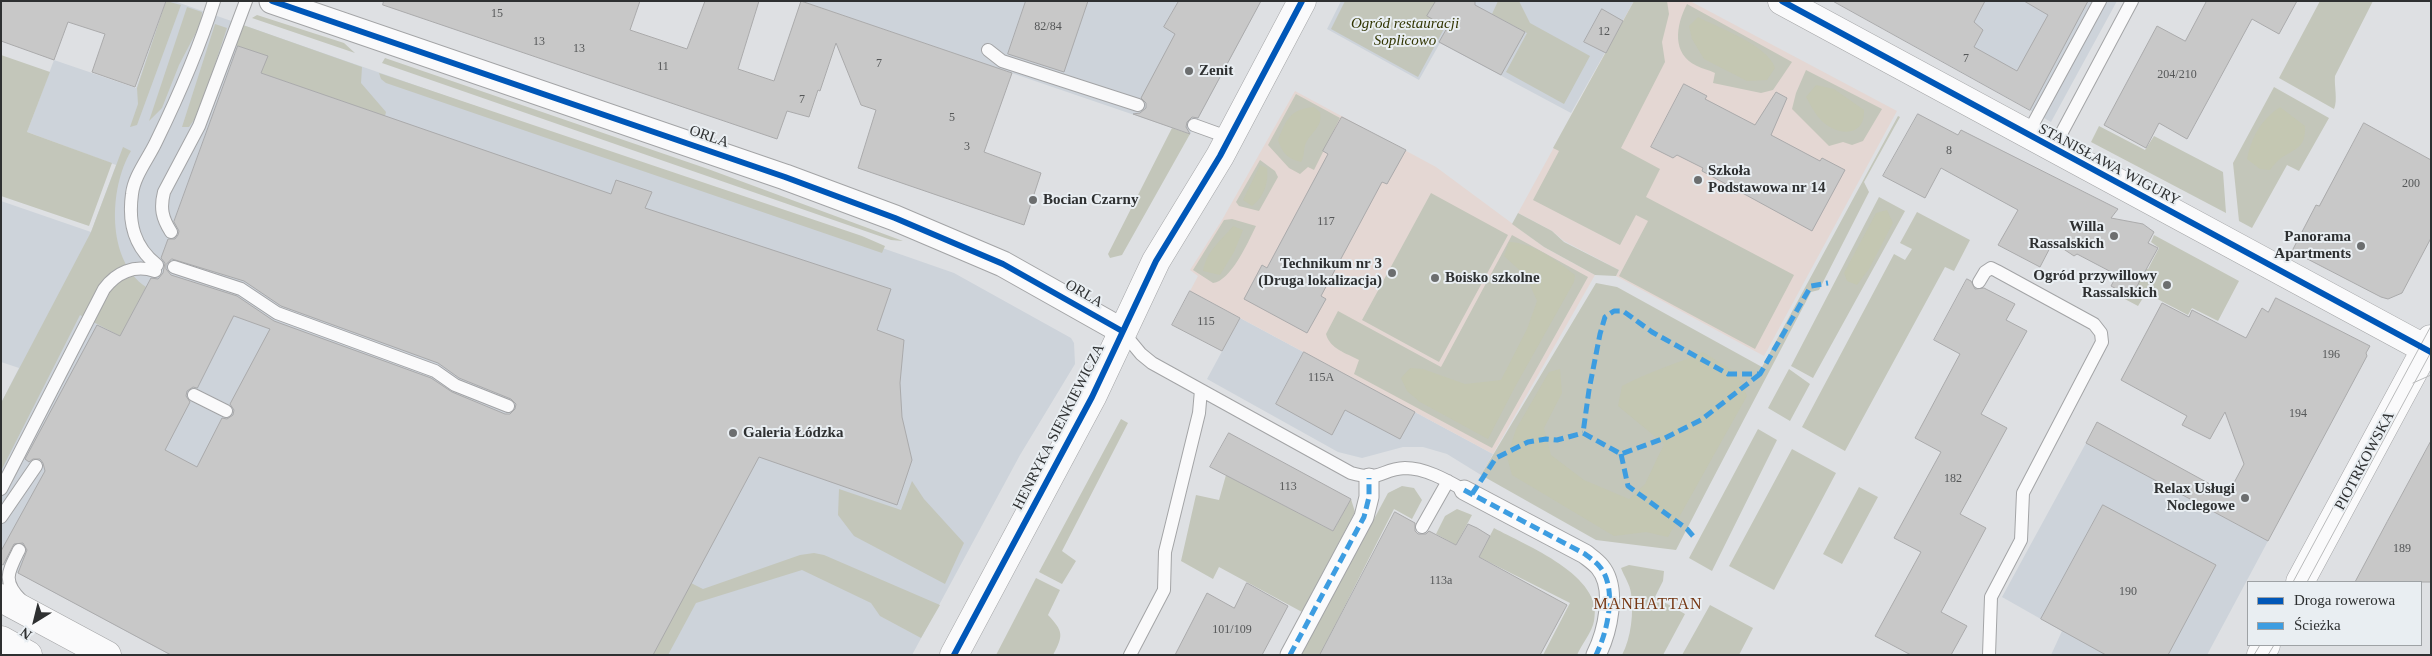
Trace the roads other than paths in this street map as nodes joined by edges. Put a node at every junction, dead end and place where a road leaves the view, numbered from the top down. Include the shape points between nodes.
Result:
1 (214, 1) edge
2 (246, 1) edge
3 (272, 1) edge
4 (1302, 1) edge
5 (1782, 1) edge
6 (2100, 1) edge
7 (2132, 1) edge
8 (300, 6) edge
9 (988, 50) dead end
10 (1138, 105) dead end
11 (1194, 125) dead end
12 (2027, 135) junction
13 (1230, 138) junction
14 (2053, 149) junction
15 (171, 232) dead end
16 (174, 267) dead end
17 (1979, 282) dead end
18 (1122, 331) junction
19 (2429, 347) edge
20 (1201, 390) junction
21 (194, 395) dead end
22 (508, 406) dead end
23 (226, 411) dead end
24 (36, 466) dead end
25 (1369, 478) junction
26 (1456, 485) junction
27 (1, 489) edge
28 (1, 517) edge
29 (1422, 527) dead end
30 (19, 550) dead end
31 (2301, 581) edge
32 (1, 598) edge
33 (37, 616) junction
34 (1, 640) edge
35 (28, 655) edge
36 (107, 655) edge
37 (954, 655) edge
38 (1130, 655) edge
39 (1290, 655) edge
40 (1596, 655) edge
41 (1989, 655) edge

1 - 27 lane via 179,92 132,191 134,236 156,268 121,273 107,285
2 - 15 lane via 199,126 164,192 162,216
3 - 8 street, ORLA
4 - 13 street, HENRYKA SIENKIEWICZA
5 - 12 street, STANISŁAWA WIGURY
6 - 12 lane
7 - 14 lane
8 - 18 street, ORLA via 895,218 1003,264
9 - 10 lane via 1002,61
11 - 13 lane
12 - 14 street, STANISŁAWA WIGURY
13 - 18 street, HENRYKA SIENKIEWICZA via 1156,261
14 - 19 street, STANISŁAWA WIGURY
16 - 22 lane via 241,289 277,313 435,371 455,385
17 - 41 lane via 1990,268 1997,271 2094,324 2101,333 2102,342 2024,493 2021,540 1991,597
18 - 20 lane via 1152,363
18 - 37 street, HENRYKA SIENKIEWICZA via 1092,396
19 - 31 street, PIOTRKOWSKA
20 - 25 lane via 1347,471
20 - 38 lane via 1200,413 1165,552 1164,590
21 - 23 lane
24 - 28 lane
25 - 26 lane via 1402,468 1416,469
25 - 39 street via 1364,517
26 - 29 lane
26 - 40 street via 1585,554 1601,568 1608,592 1609,612
30 - 33 lane via 7,580 12,591
32 - 33 street
33 - 36 street
34 - 35 street

